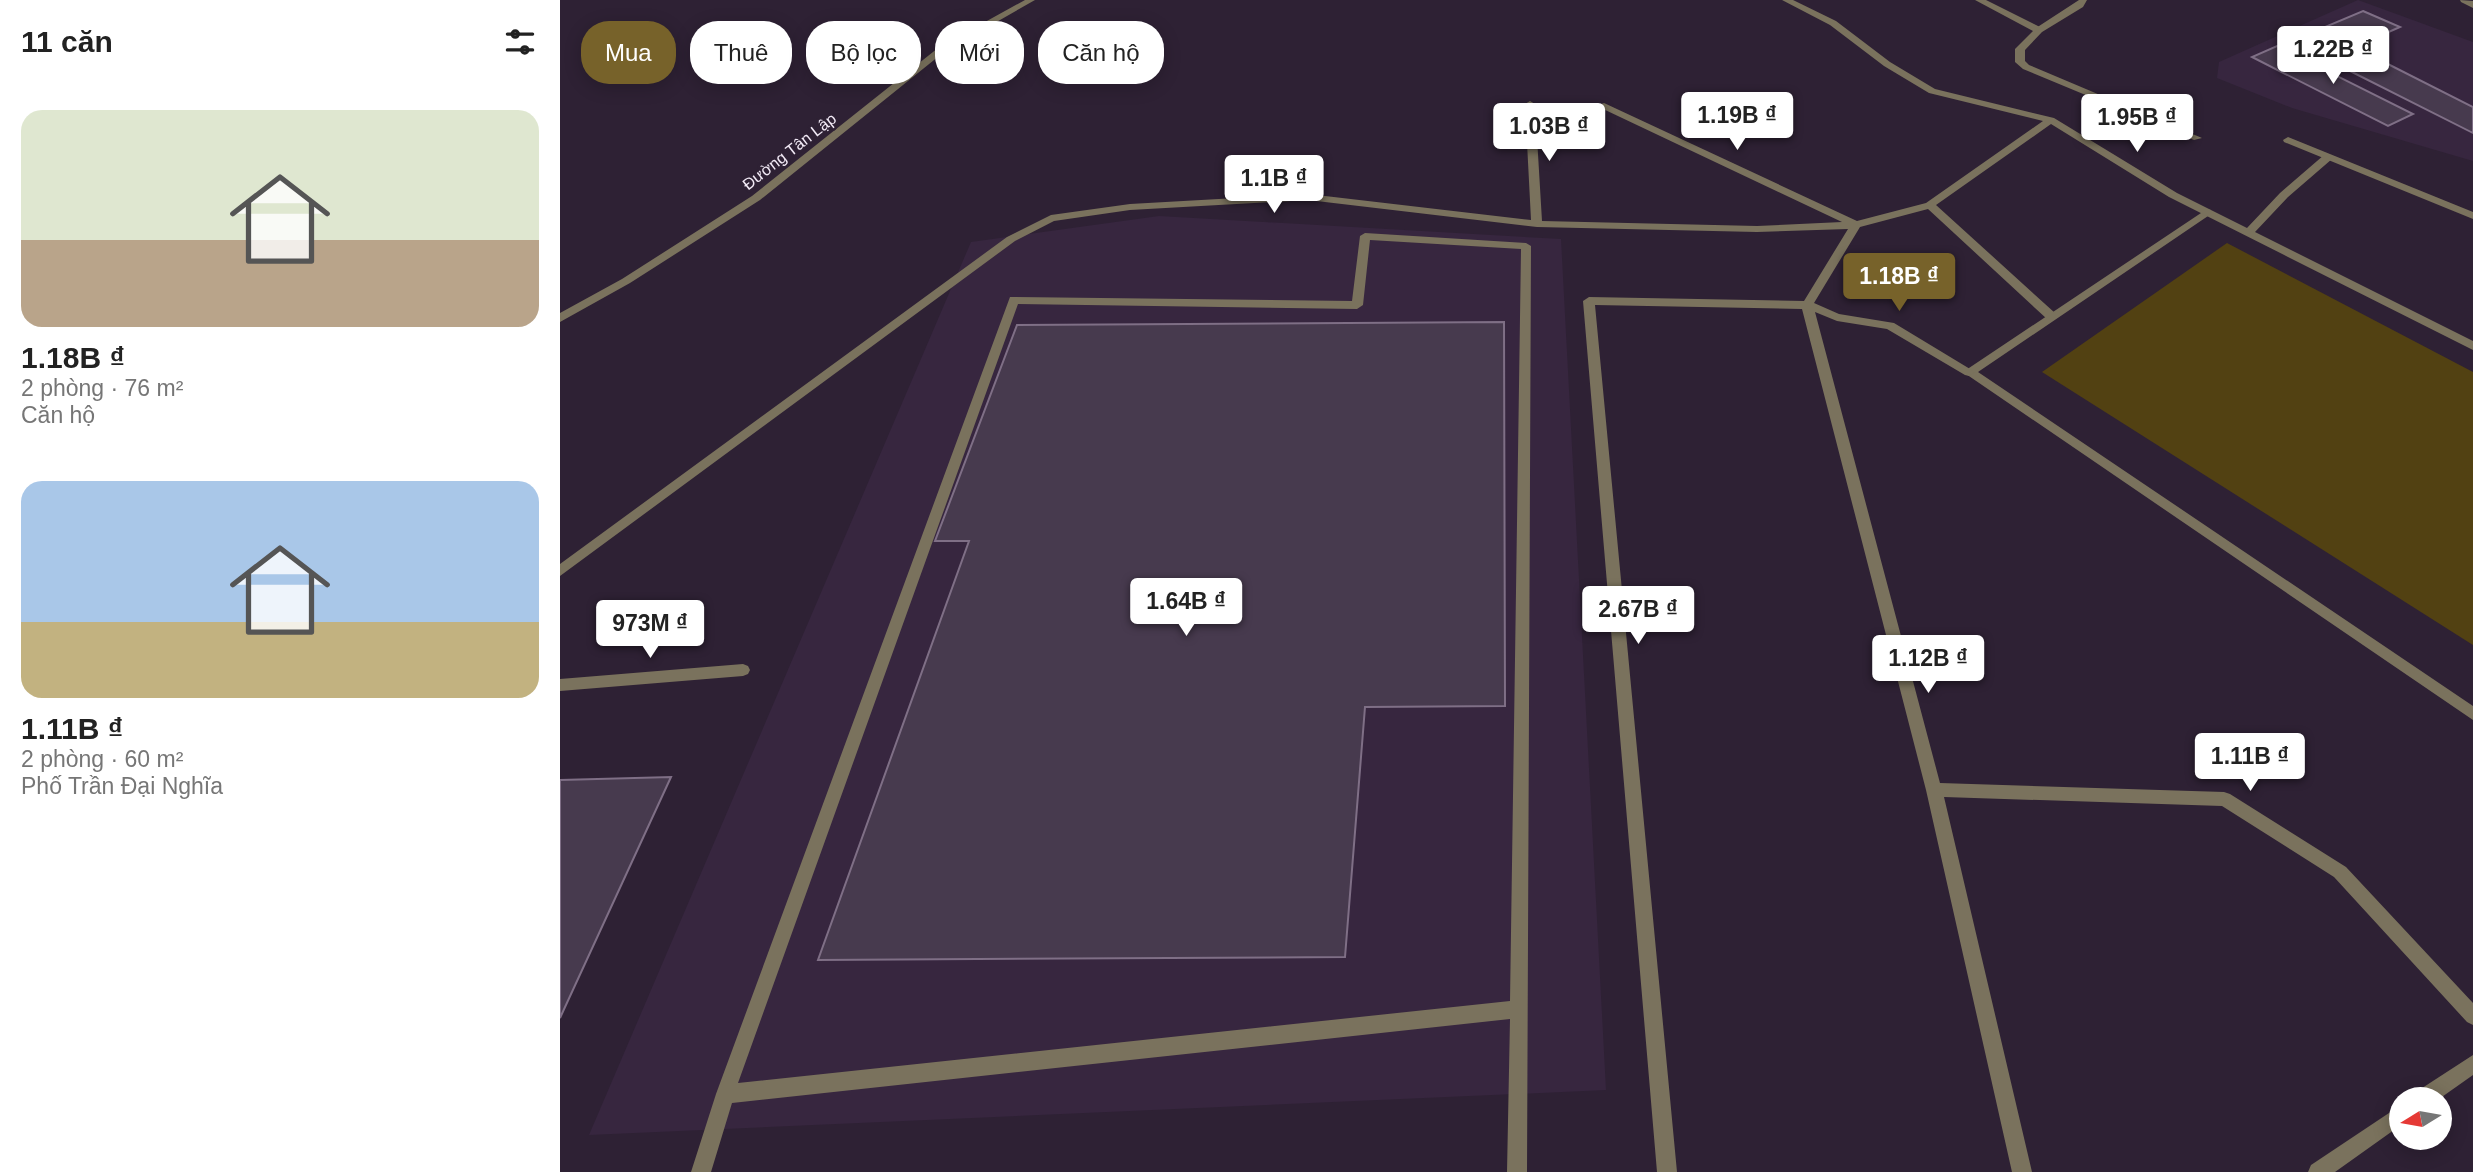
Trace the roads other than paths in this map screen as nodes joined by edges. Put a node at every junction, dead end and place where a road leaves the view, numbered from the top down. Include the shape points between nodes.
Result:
1 (1031, 0) edge
2 (1786, 0) edge
3 (1979, 0) edge
4 (2083, 0) edge
5 (2464, 0) edge
6 (2473, 5) edge
7 (2039, 30) junction
8 (1530, 104) dead end
9 (1604, 106) dead end
10 (2051, 120) junction
11 (2197, 138) dead end
12 (2288, 140) dead end
13 (2328, 157) junction
14 (1930, 205) junction
15 (2207, 212) junction
16 (2473, 216) edge
17 (1537, 224) junction
18 (1856, 225) junction
19 (2248, 233) junction
20 (1807, 305) junction
21 (2051, 316) junction
22 (560, 318) edge
23 (2473, 346) edge
24 (1969, 372) junction
25 (560, 571) edge
26 (743, 670) dead end
27 (560, 685) edge
28 (2473, 713) edge
29 (1934, 790) junction
30 (1518, 1009) junction
31 (2473, 1016) edge
32 (2473, 1064) edge
33 (2440, 1087) edge
34 (725, 1094) junction
35 (2389, 1122) edge
36 (701, 1172) edge
37 (1517, 1172) edge
38 (1667, 1172) edge
39 (2022, 1172) edge
40 (2318, 1172) edge

1 - 22 street, Đường Tân Lập via 941,50 756,198
2 - 10 street via 1833,23 1932,91
3 - 7 street
4 - 7 street
5 - 6 street
7 - 11 street via 2020,49 2020,62 2026,67
8 - 17 street
9 - 18 street
10 - 14 street
10 - 15 street
12 - 13 street
13 - 16 street
13 - 19 street
14 - 18 street
14 - 21 street
15 - 19 street
15 - 21 street
17 - 18 street via 1757,229
17 - 25 street via 1308,197 1130,207 1051,218 1012,239
18 - 20 street
19 - 23 street
20 - 24 street via 1837,317 1891,326
20 - 29 street
20 - 38 street via 1589,300
21 - 24 street
24 - 28 street
26 - 27 street
29 - 31 street via 2224,799 2340,872
29 - 39 street
30 - 34 street
30 - 34 street via 1526,246 1365,236 1357,305 1014,300
30 - 37 street
32 - 33 street
34 - 36 street
35 - 40 street

